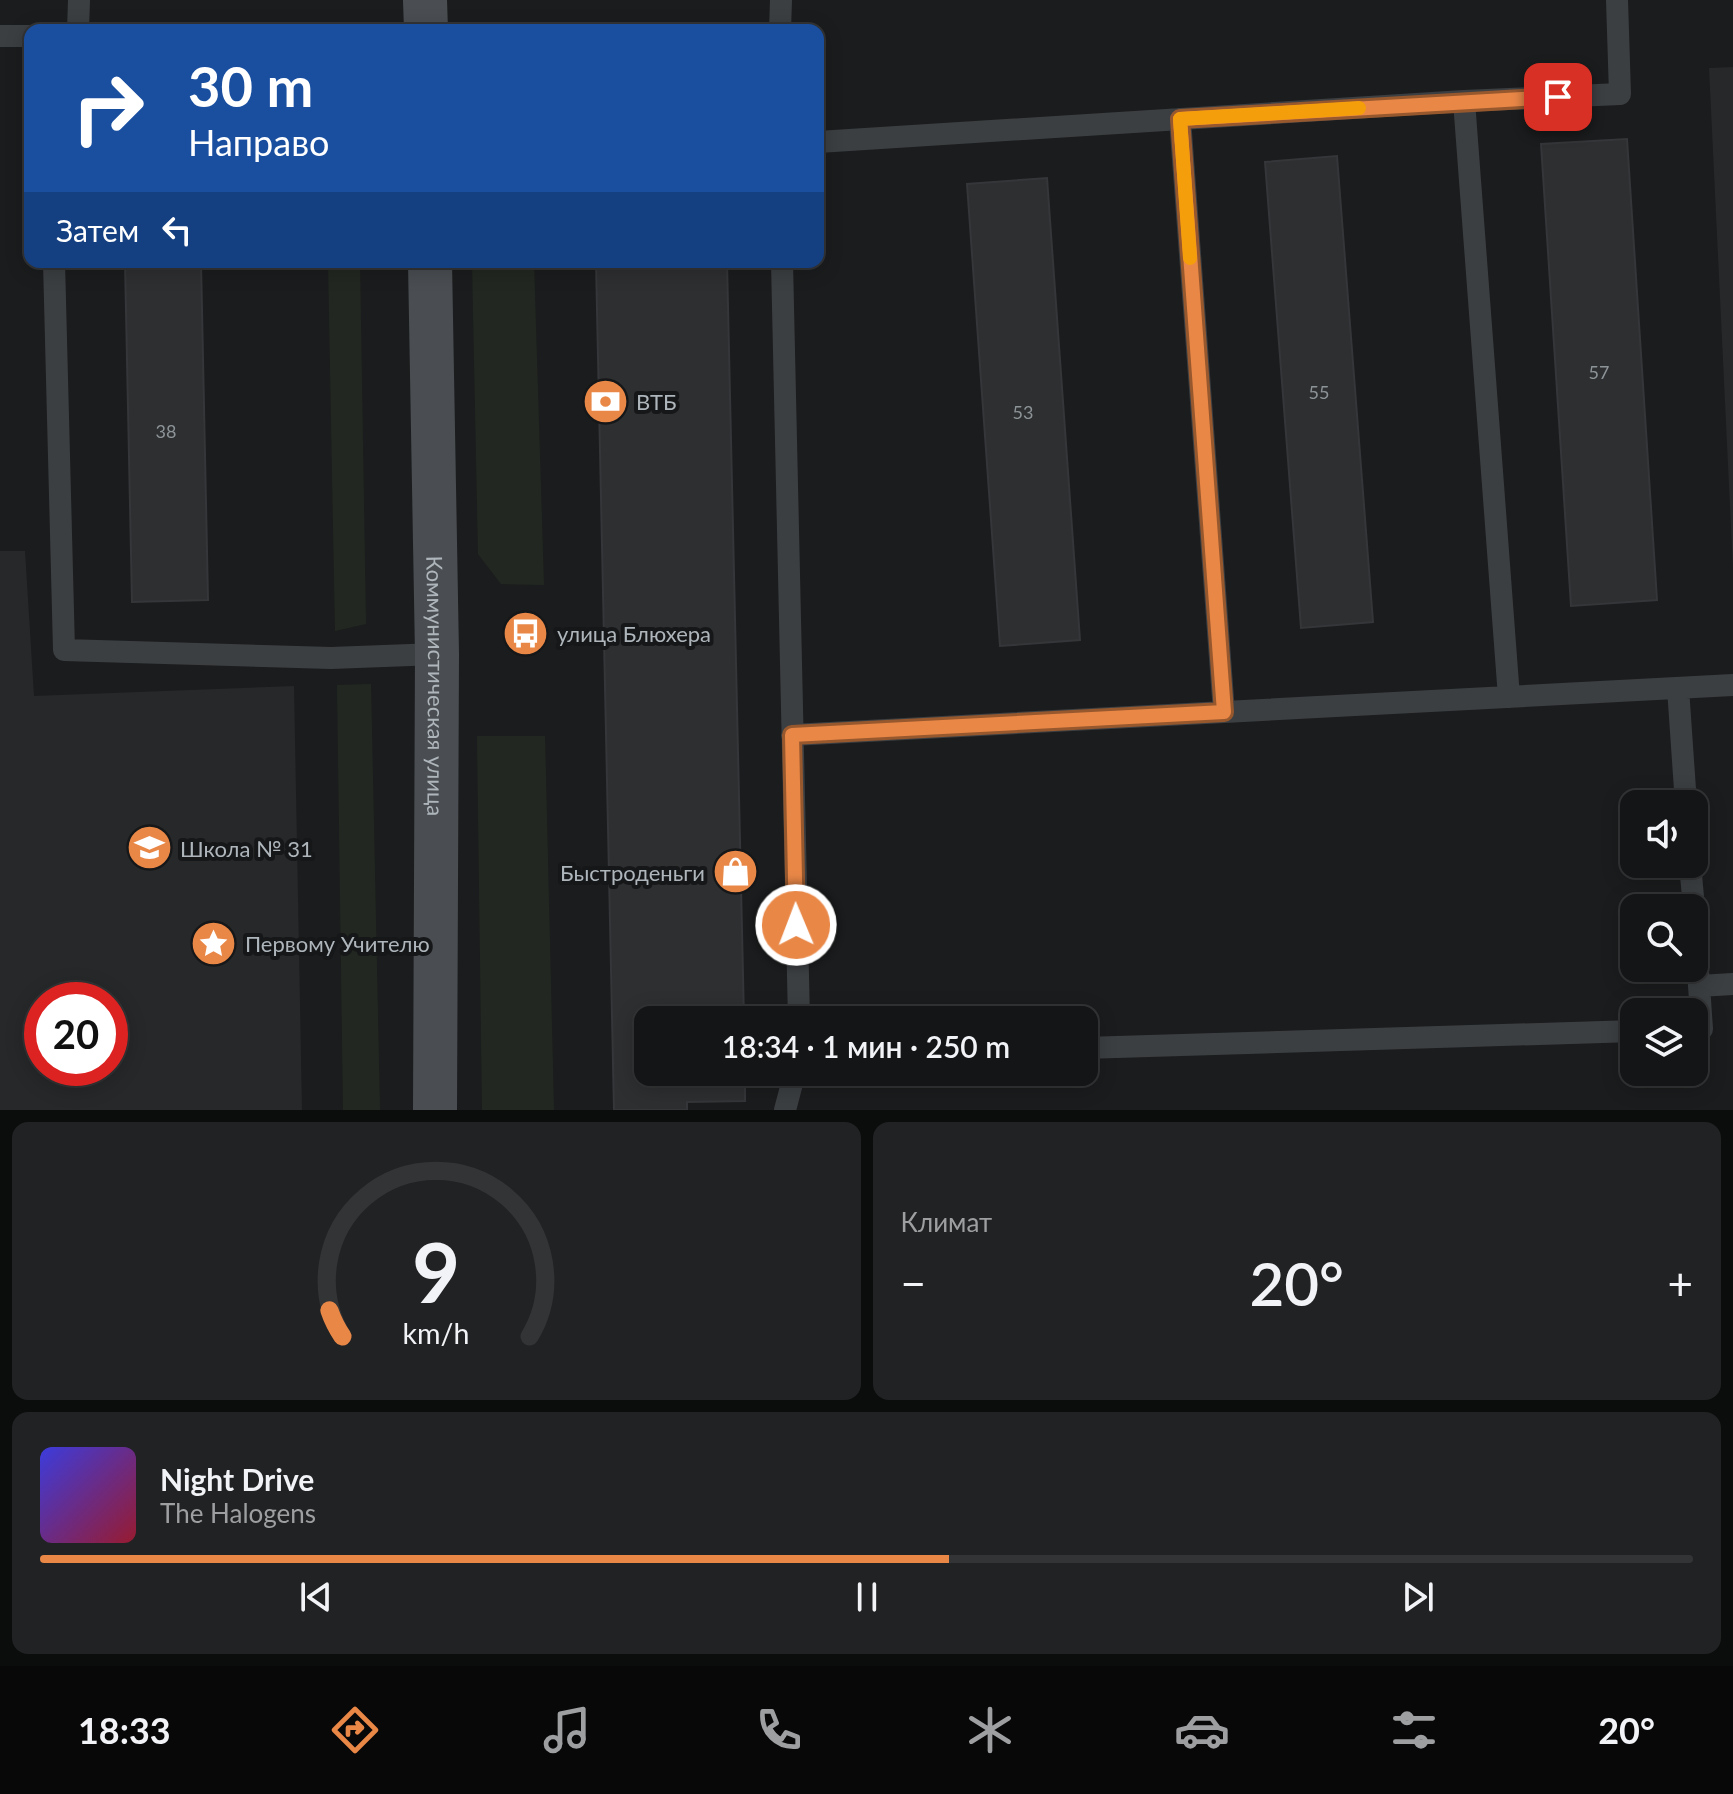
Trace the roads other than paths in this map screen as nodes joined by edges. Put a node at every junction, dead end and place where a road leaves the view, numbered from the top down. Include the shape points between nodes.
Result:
1 (79, 0) edge
2 (425, 0) edge
3 (781, 0) edge
4 (1617, 0) edge
5 (78, 24) edge
6 (426, 24) edge
7 (780, 24) edge
8 (0, 36) edge
9 (24, 36) edge
10 (1464, 101) junction
11 (1180, 119) junction
12 (824, 142) edge
13 (54, 268) edge
14 (430, 268) edge
15 (782, 268) edge
16 (437, 654) junction
17 (1733, 685) edge
18 (1678, 688) junction
19 (1509, 697) junction
20 (1224, 712) junction
21 (792, 735) junction
22 (1685, 790) edge
23 (1699, 982) edge
24 (1733, 984) edge
25 (1699, 986) junction
26 (1700, 998) edge
27 (799, 1006) edge
28 (1620, 1031) edge
29 (1098, 1048) edge
30 (791, 1086) edge
31 (435, 1110) edge
32 (785, 1110) edge

1 - 5 lane
2 - 6 main road
3 - 7 lane
4 - 10 lane via 1620,94
8 - 9 lane
10 - 11 lane
10 - 19 lane
11 - 12 lane
11 - 20 lane
13 - 16 lane via 64,650 331,658
14 - 16 main road, Коммунистическая улица
15 - 21 lane
16 - 31 main road, Коммунистическая улица
17 - 18 lane
18 - 19 lane
18 - 22 lane
19 - 20 lane
20 - 21 lane
21 - 27 lane
23 - 25 lane
24 - 25 lane
25 - 26 lane
28 - 29 lane
30 - 32 lane

